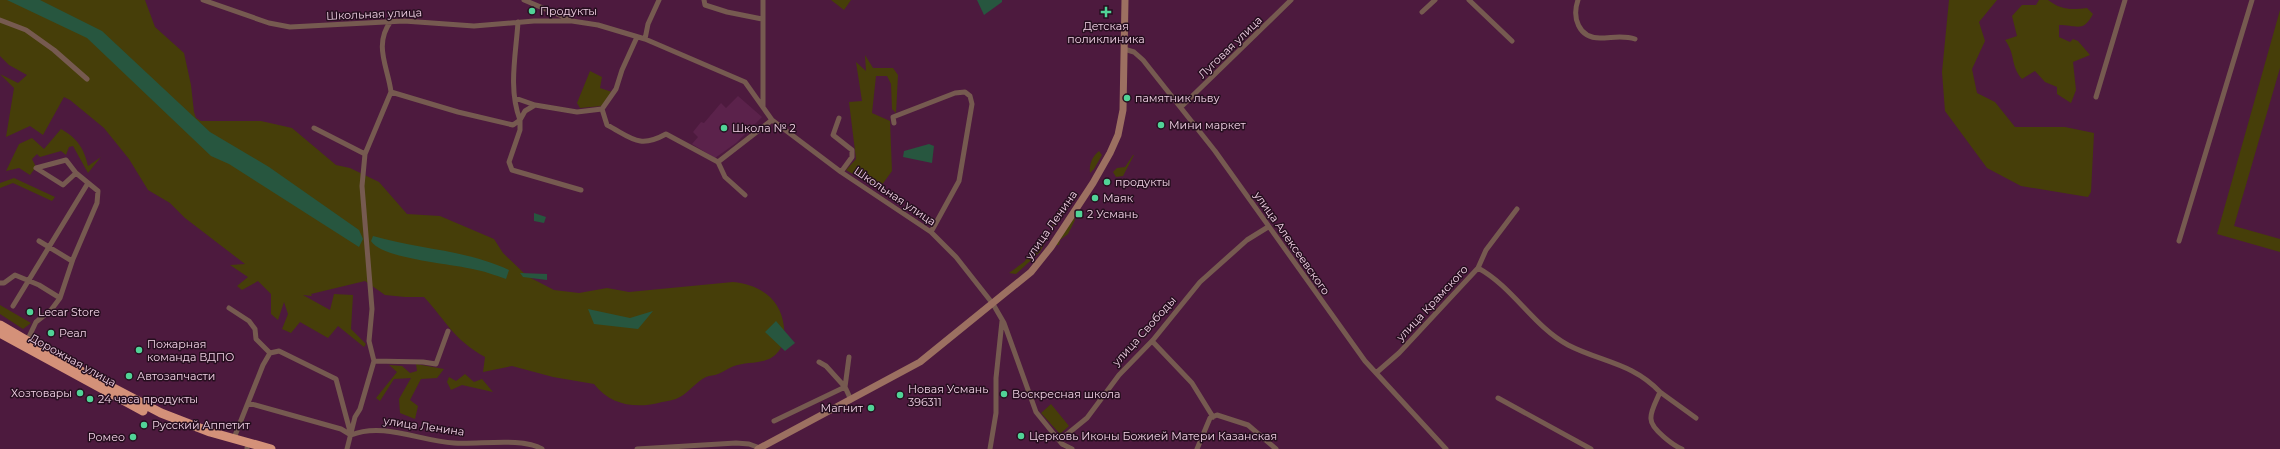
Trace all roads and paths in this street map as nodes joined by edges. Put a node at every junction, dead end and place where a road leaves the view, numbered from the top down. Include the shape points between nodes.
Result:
1 (203, 0) edge
2 (524, 0) edge
3 (658, 0) edge
4 (704, 0) edge
5 (763, 0) edge
6 (1125, 0) edge
7 (1291, 0) edge
8 (1435, 0) edge
9 (1469, 0) edge
10 (1578, 0) edge
11 (2125, 0) edge
12 (2252, 0) edge
13 (1422, 12) dead end
14 (762, 19) junction
15 (0, 20) edge
16 (572, 21) junction
17 (391, 22) junction
18 (518, 22) junction
19 (637, 37) junction
20 (1635, 39) dead end
21 (645, 40) junction
22 (1512, 41) dead end
23 (1124, 49) junction
24 (87, 79) dead end
25 (391, 92) junction
26 (2096, 97) dead end
27 (515, 98) junction
28 (535, 105) junction
29 (763, 106) junction
30 (1182, 107) junction
31 (602, 109) junction
32 (840, 118) dead end
33 (520, 120) junction
34 (772, 120) junction
35 (894, 122) dead end
36 (314, 128) dead end
37 (364, 154) junction
38 (718, 162) junction
39 (842, 172) junction
40 (76, 173) junction
41 (88, 183) junction
42 (581, 190) dead end
43 (745, 195) dead end
44 (1517, 209) dead end
45 (1268, 227) junction
46 (931, 232) junction
47 (39, 241) dead end
48 (2179, 241) dead end
49 (49, 247) junction
50 (72, 261) junction
51 (1478, 268) junction
52 (30, 281) junction
53 (0, 283) edge
54 (60, 298) junction
55 (993, 304) junction
56 (14, 306) dead end
57 (229, 308) dead end
58 (1002, 321) junction
59 (1, 330) edge
60 (448, 331) dead end
61 (27, 341) junction
62 (1152, 341) junction
63 (270, 353) junction
64 (49, 357) junction
65 (849, 357) dead end
66 (374, 361) junction
67 (819, 362) dead end
68 (1376, 373) junction
69 (845, 387) junction
70 (1660, 392) junction
71 (1498, 398) dead end
72 (851, 400) junction
73 (248, 403) junction
74 (1213, 417) junction
75 (1696, 418) dead end
76 (774, 421) dead end
77 (351, 435) junction
78 (234, 438) junction
79 (1061, 444) edge
80 (759, 448) edge
81 (248, 449) edge
82 (271, 449) edge
83 (347, 449) edge
84 (542, 449) edge
85 (637, 449) edge
86 (990, 449) edge
87 (1072, 449) edge
88 (1197, 449) edge
89 (1276, 449) edge
90 (1446, 449) edge
91 (1591, 449) edge
92 (1682, 449) edge

1 - 17 street, Школьная улица via 269,23 290,26
2 - 16 street, Школьная улица
3 - 21 street via 648,24
4 - 14 street via 705,5 720,10
5 - 14 street
6 - 23 main road, улица Ленина
7 - 30 street, Луговая улица
8 - 13 street
9 - 22 street
10 - 20 street via 1574,14 1576,24 1589,36
11 - 26 street
12 - 48 street
14 - 29 street
15 - 24 street via 26,30
16 - 18 street, Школьная улица
16 - 19 street, Школьная улица via 598,25
17 - 18 street, Школьная улица via 474,26
17 - 25 street via 384,35 381,52
18 - 27 street
19 - 21 street, Школьная улица
19 - 31 street via 616,90
21 - 29 street, Школьная улица via 745,82
23 - 30 street, улица Алексеевского via 1134,52 1143,60
23 - 55 main road, улица Ленина via 1123,110 1118,135 1110,153 1051,247 1031,272
25 - 33 street via 513,125
25 - 37 street
27 - 28 street
27 - 33 street
28 - 31 street via 577,112
28 - 33 street via 525,110
29 - 34 street, Школьная улица
30 - 45 street, улица Алексеевского
31 - 38 street via 607,125 641,143 653,141 666,134
32 - 39 street via 833,135 852,150 852,157
33 - 42 street via 520,130 509,162 512,170
34 - 38 street
34 - 39 street, Школьная улица
35 - 46 street via 893,117 955,93 965,92 970,96 972,104 959,181
36 - 37 street
37 - 66 street via 362,186 371,295 370,341
38 - 43 street via 725,177
39 - 46 street, Школьная улица
40 - 40 street, Дорожная улица via 63,185 36,168 66,160
40 - 41 street, Дорожная улица
41 - 49 street
41 - 50 street, Дорожная улица via 98,191 98,203
44 - 51 street via 1486,250
45 - 62 street, улица Свободы via 1247,240 1200,282
45 - 68 street, улица Алексеевского via 1335,321
46 - 55 street, Школьная улица via 956,256
47 - 49 street
49 - 50 street
49 - 52 street
50 - 54 street, Дорожная улица
51 - 68 street, улица Крамского via 1399,353
51 - 70 street, улица Крамского via 1489,274 1534,319 1558,338 1569,345 1626,367
52 - 53 street via 15,274 4,283
52 - 54 street
52 - 56 street
54 - 61 street, Дорожная улица via 51,310 36,322
55 - 58 street
55 - 72 main road, улица Ленина via 920,362
57 - 63 street via 249,321 255,329 256,339
58 - 79 street via 1036,412
58 - 86 street via 996,378 996,413
59 - 61 highway, Дорожная улица
59 - 64 highway, Дорожная улица
60 - 66 street via 436,364
61 - 64 highway, Дорожная улица
62 - 74 street via 1192,383
62 - 79 street, улица Свободы via 1119,375 1087,418
63 - 73 street
63 - 77 street via 287,353 336,379
64 - 78 highway, Дорожная улица via 167,416
64 - 81 highway, Дорожная улица via 160,420
65 - 69 street
66 - 77 street via 371,378 355,417
67 - 69 street
68 - 90 street, улица Алексеевского
69 - 72 street
69 - 76 street
70 - 75 street, улица Крамского
70 - 92 street via 1651,417 1652,423 1667,439
71 - 91 street
72 - 80 main road, улица Ленина
73 - 77 street via 341,429
73 - 78 street
74 - 88 street via 1210,418
74 - 89 street via 1217,415 1248,425 1268,439
77 - 83 street
77 - 84 street, улица Ленина via 364,430 395,432 453,443 502,442
78 - 82 highway, Дорожная улица
79 - 87 street
80 - 85 street, улица Ленина via 736,443

